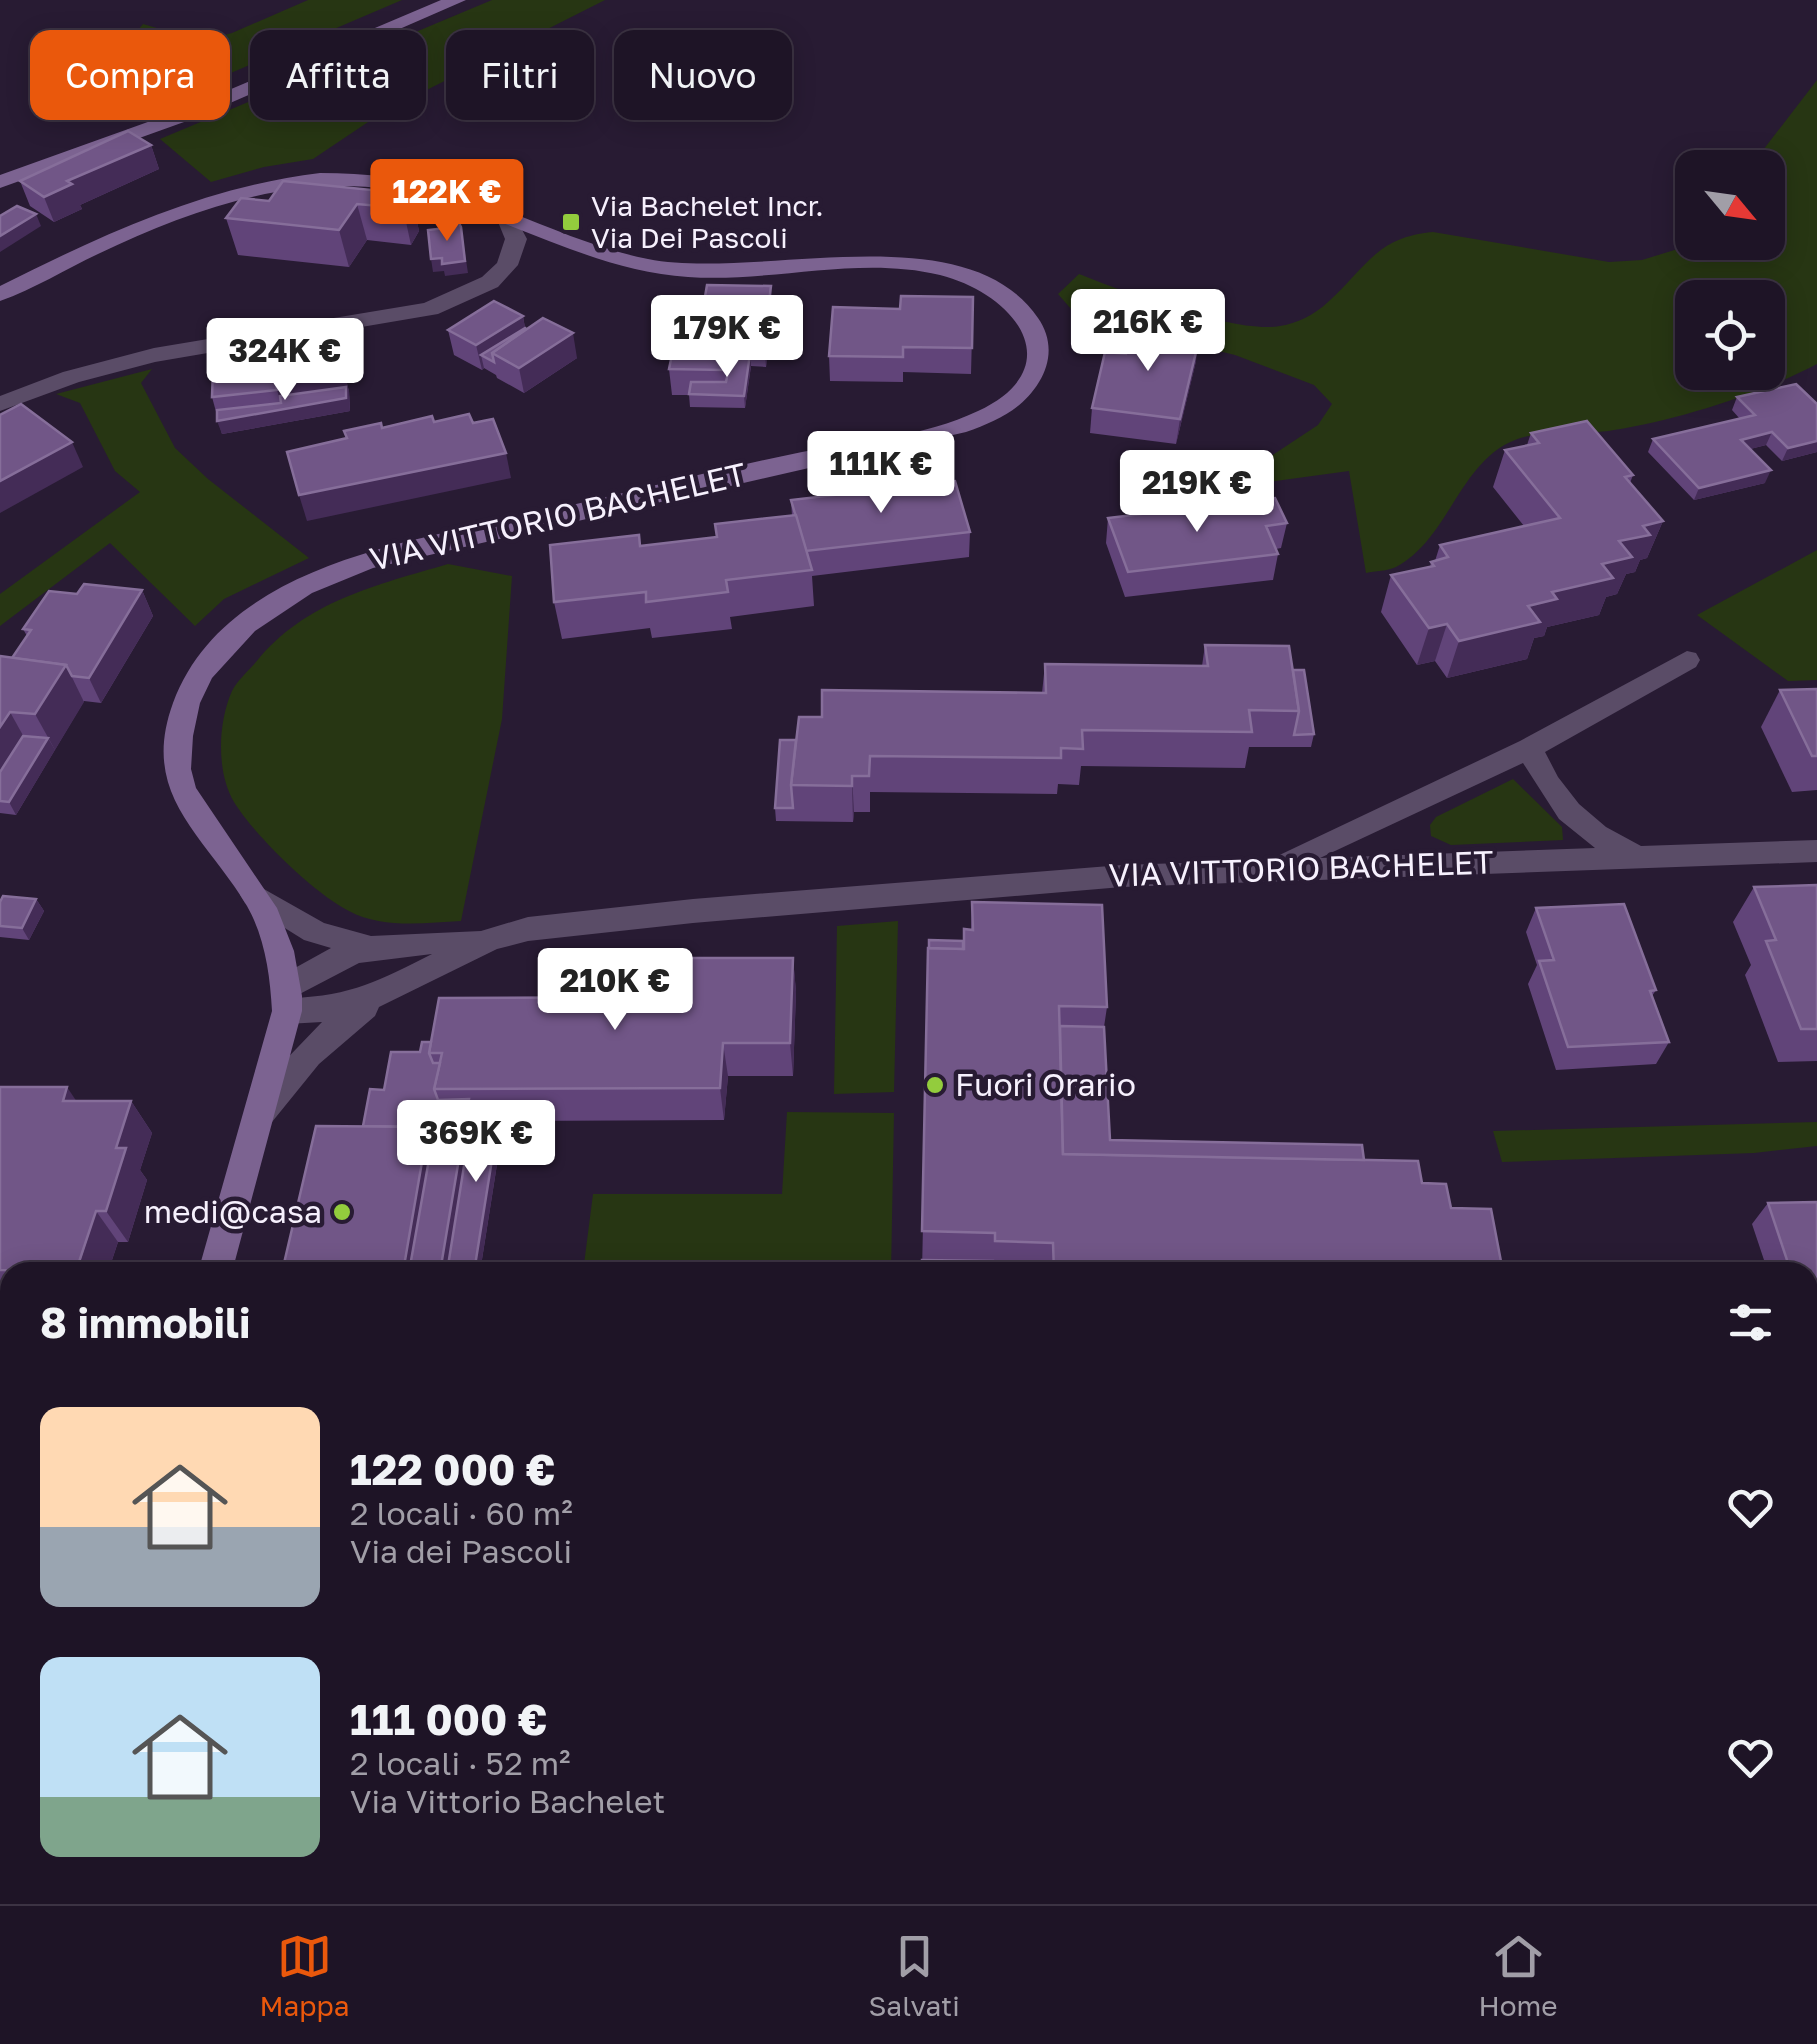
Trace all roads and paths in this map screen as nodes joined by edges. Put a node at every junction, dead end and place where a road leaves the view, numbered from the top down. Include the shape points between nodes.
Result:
1 (457, 0) edge
2 (0, 182) edge
3 (506, 217) junction
4 (0, 294) edge
5 (0, 404) edge
6 (1687, 660) dead end
7 (1530, 748) junction
8 (1817, 851) edge
9 (1637, 856) junction
10 (1265, 870) junction
11 (255, 895) junction
12 (489, 940) junction
13 (365, 946) junction
14 (383, 993) junction
15 (287, 1000) junction
16 (257, 1117) junction
17 (218, 1262) edge

1 - 2 street via 191,113
3 - 4 street, VIA VITTORIO BACHELET via 388,180 320,178 234,190 138,226
3 - 5 street via 516,239 507,265 453,302 387,319 154,355 70,376
3 - 11 street, VIA VITTORIO BACHELET via 620,259 674,270 912,264 956,272 1016,304 1036,332 1037,360 1009,404 967,424 392,554 334,572 279,600 205,668 188,699 176,758 195,813
6 - 7 street
7 - 9 street via 1563,807 1594,836
7 - 10 street
8 - 9 street, VIA VITTORIO BACHELET
9 - 10 street, VIA VITTORIO BACHELET
10 - 12 street, VIA VITTORIO BACHELET via 1016,882 730,907 528,929
11 - 13 street via 315,932
11 - 15 street, VIA VITTORIO BACHELET via 272,925
12 - 13 street, VIA VITTORIO BACHELET
12 - 14 street, VIA VITTORIO BACHELET
13 - 15 street, VIA VITTORIO BACHELET via 319,964
14 - 15 street, VIA VITTORIO BACHELET via 334,1009
14 - 16 street via 323,1036
15 - 16 street, VIA VITTORIO BACHELET
16 - 17 street, VIA VITTORIO BACHELET

